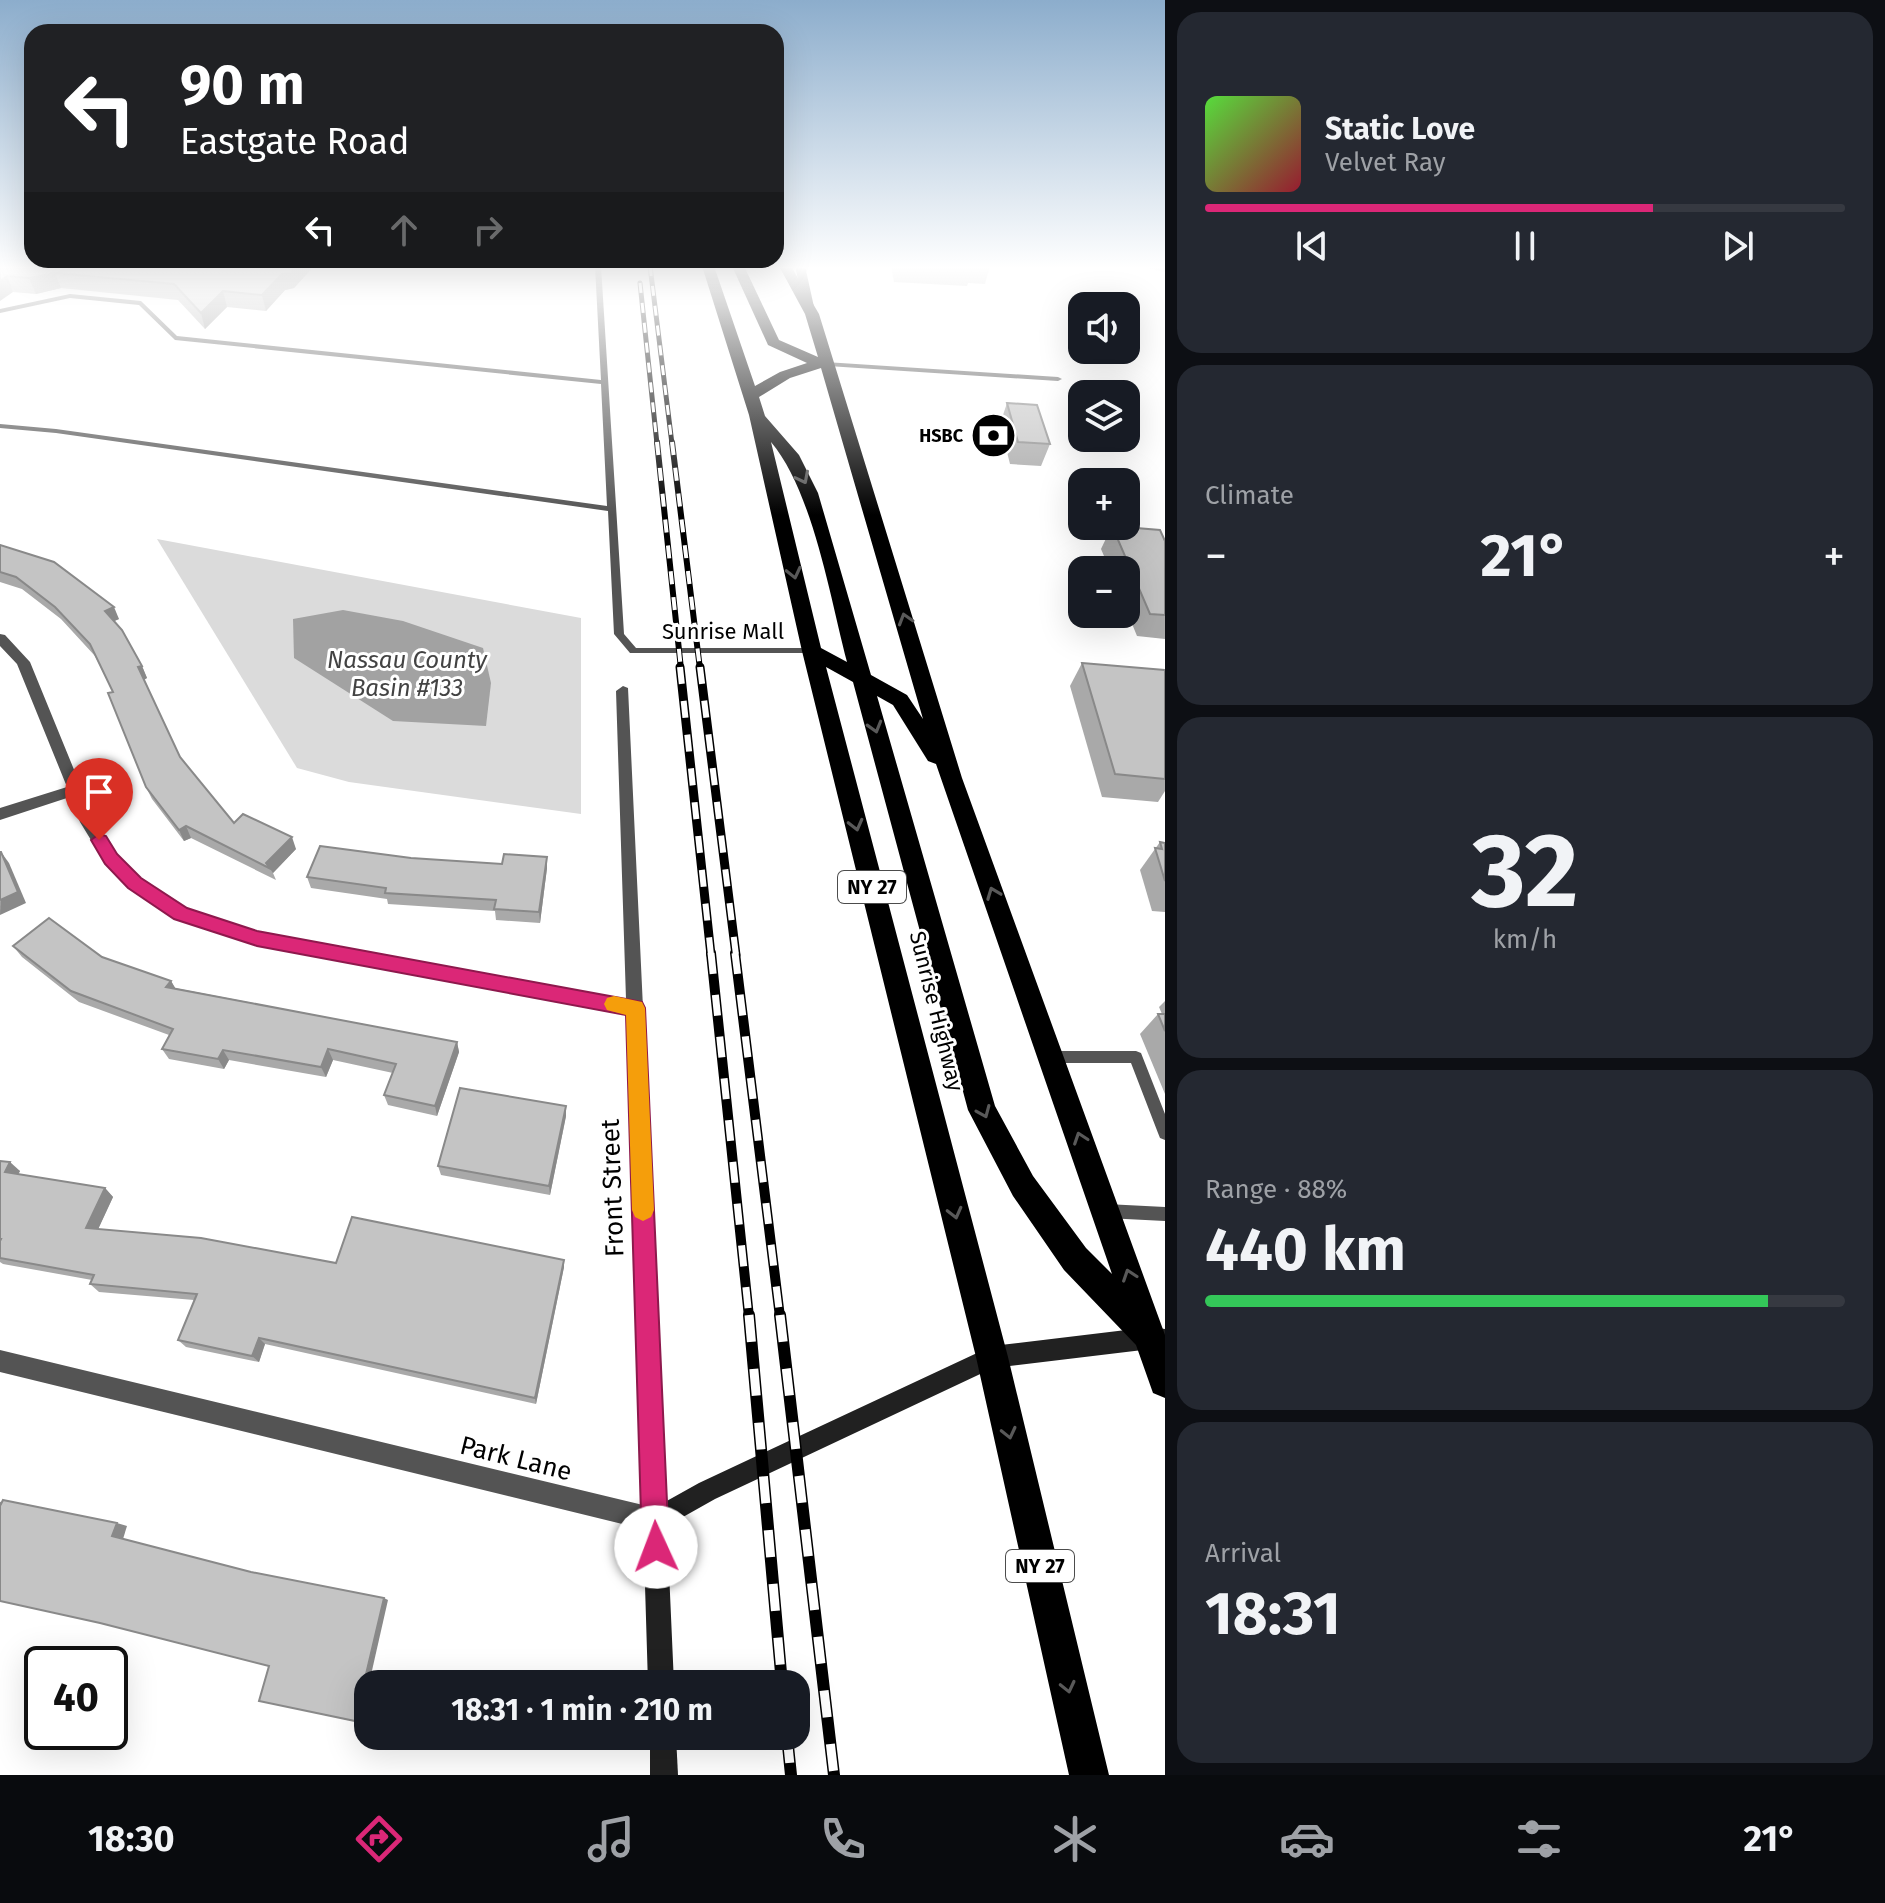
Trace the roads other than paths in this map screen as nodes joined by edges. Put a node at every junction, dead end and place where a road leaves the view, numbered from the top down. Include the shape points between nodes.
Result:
1 (281, 349) edge
2 (602, 349) edge
3 (736, 349) edge
4 (786, 349) edge
5 (823, 349) edge
6 (828, 364) junction
7 (1058, 379) dead end
8 (604, 382) junction
9 (755, 405) junction
10 (0, 426) edge
11 (612, 509) junction
12 (0, 638) edge
13 (812, 651) junction
14 (862, 678) junction
15 (623, 691) dead end
16 (951, 778) junction
17 (75, 790) junction
18 (0, 814) edge
19 (635, 1008) junction
20 (1052, 1057) junction
21 (1165, 1133) edge
22 (1106, 1211) junction
23 (1165, 1214) edge
24 (1158, 1339) edge
25 (992, 1357) junction
26 (0, 1361) edge
27 (1165, 1381) edge
28 (655, 1520) junction
29 (660, 1670) edge
30 (663, 1750) edge
31 (664, 1775) edge
32 (1089, 1775) edge

1 - 8 lane
2 - 8 lane
3 - 9 highway, Sunrise Highway / NY 27
4 - 6 highway
5 - 6 highway
6 - 7 lane
6 - 9 highway via 797,368 775,379
16 -> 6 highway
8 - 11 lane
9 -> 13 highway, Sunrise Highway / NY 27
9 -> 14 highway via 793,458 810,493
10 - 11 lane
11 - 13 lane, Sunrise Mall via 619,634 633,651
12 - 17 street via 23,662
13 - 14 highway
13 -> 25 highway, Sunrise Highway / NY 27
14 - 16 highway via 900,700
14 -> 24 highway via 982,1110 1023,1186 1075,1259
15 - 19 street, Front Street
20 -> 16 highway
17 - 18 street
17 - 19 street via 111,859 135,883 181,914 257,939
19 - 28 street, Front Street
20 - 21 lane via 1136,1057
22 -> 20 highway
22 - 23 lane
24 -> 22 highway
24 - 25 street
24 - 27 highway
25 - 28 street
25 -> 32 highway, Sunrise Highway / NY 27
26 - 28 street, Park Lane
28 - 29 street, Front Street
30 - 31 street

